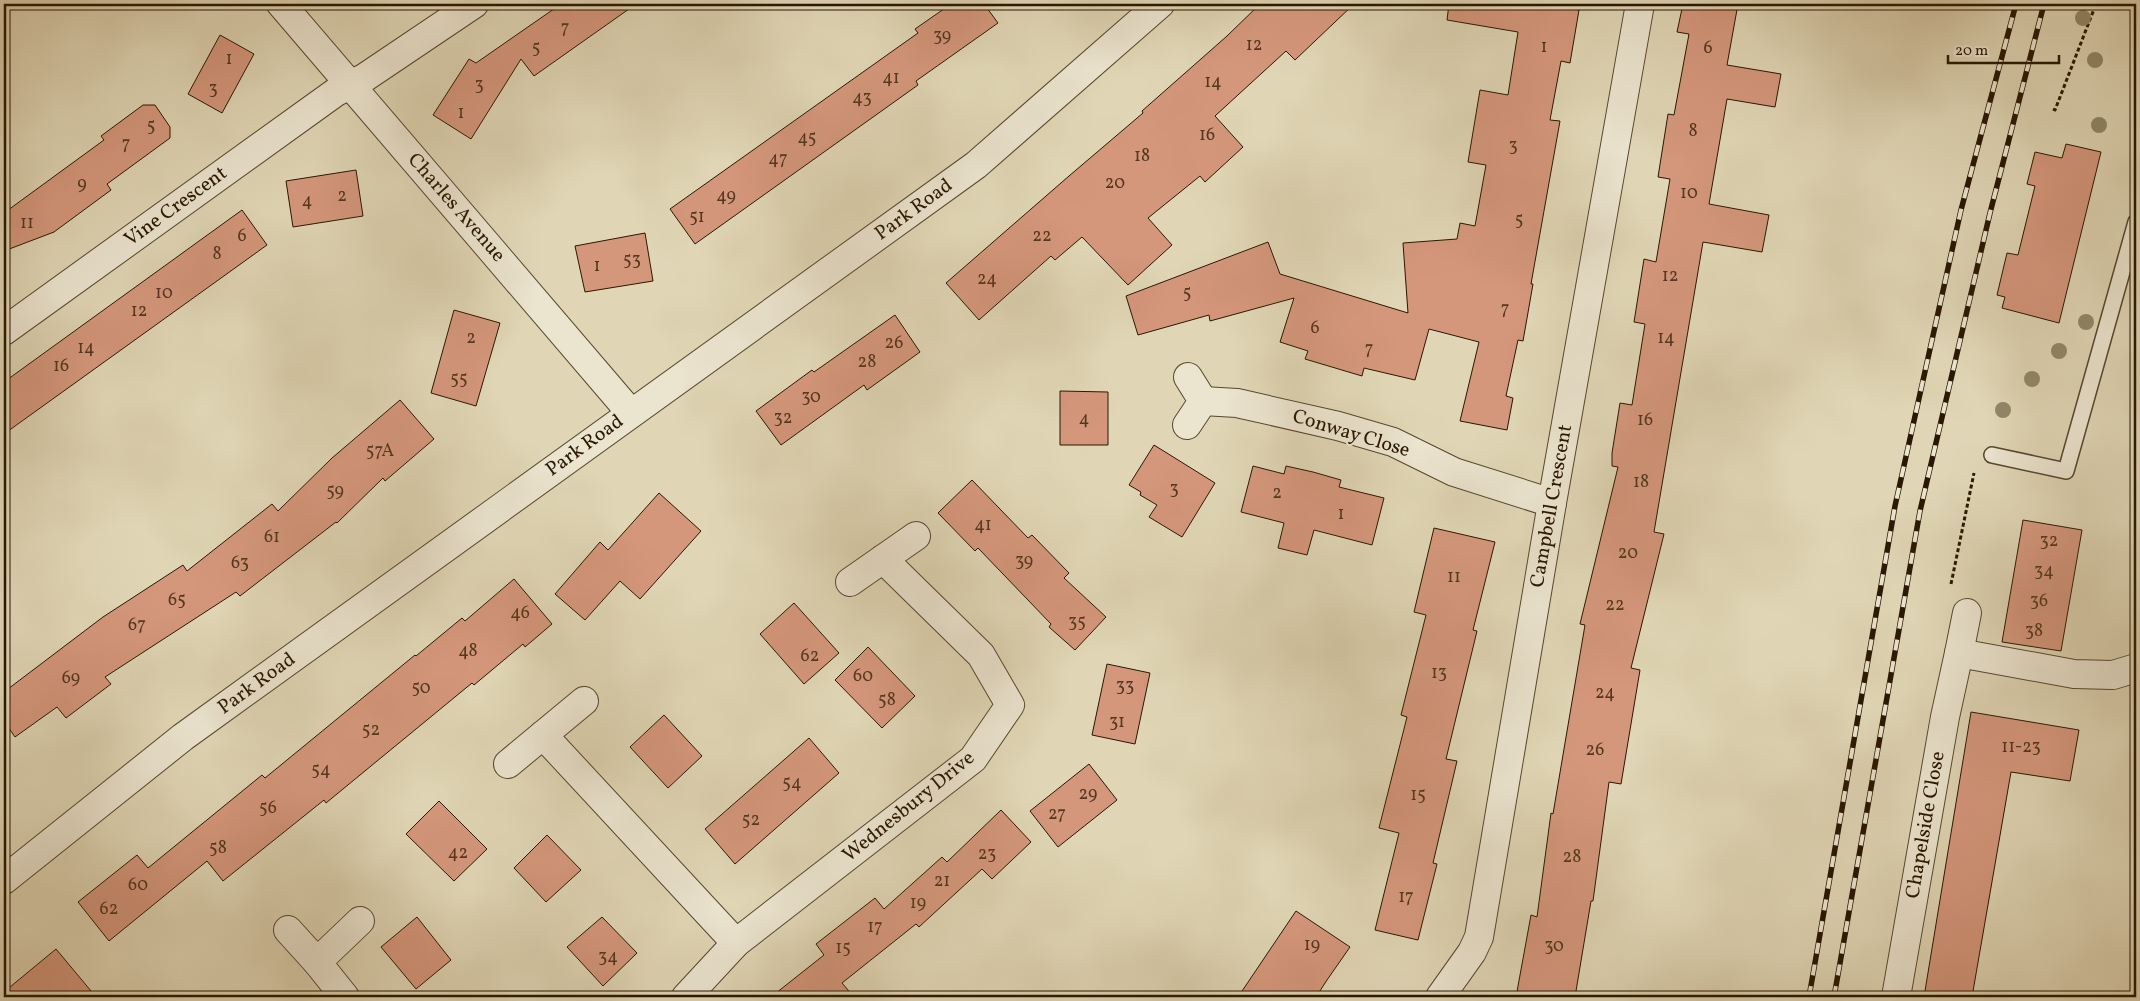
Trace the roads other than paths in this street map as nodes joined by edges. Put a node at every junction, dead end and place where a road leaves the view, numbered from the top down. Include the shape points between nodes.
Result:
1 (281, 4) edge
2 (474, 4) edge
3 (1160, 4) edge
4 (1640, 4) edge
5 (350, 84) junction
6 (2136, 222) edge
7 (4, 331) edge
8 (1188, 377) dead end
9 (1203, 401) junction
10 (631, 413) junction
11 (1187, 425) dead end
12 (1992, 455) dead end
13 (1552, 503) junction
14 (916, 536) dead end
15 (883, 559) junction
16 (850, 582) dead end
17 (1967, 613) road end
18 (1959, 653) junction
19 (2136, 668) edge
20 (584, 701) dead end
21 (543, 735) junction
22 (508, 764) dead end
23 (4, 880) edge
24 (360, 921) dead end
25 (288, 930) dead end
26 (736, 943) junction
27 (317, 962) junction
28 (345, 997) edge
29 (686, 997) edge
30 (1440, 997) edge
31 (1896, 997) edge

1 - 5 street, Charles Avenue
2 - 5 street, Vine Crescent via 372,73
3 - 10 street, Park Road via 976,165
4 - 13 street, Campbell Crescent
5 - 7 street, Vine Crescent
5 - 10 street, Charles Avenue
6 - 12 lane via 2066,471
8 - 9 street
9 - 11 street
9 - 13 street, Conway Close via 1237,403 1393,442 1454,472
10 - 23 street, Park Road via 183,737
13 - 30 street, Campbell Crescent via 1479,937
14 - 15 street
15 - 16 street
15 - 26 street, Wednesbury Drive via 981,655 1010,705 973,760
17 - 18 street, Chapelside Close
18 - 19 street via 2074,674 2113,675
18 - 31 street, Chapelside Close
20 - 21 street
21 - 22 street
21 - 26 street
24 - 27 street
25 - 27 street
26 - 29 street, Wednesbury Drive
27 - 28 street

